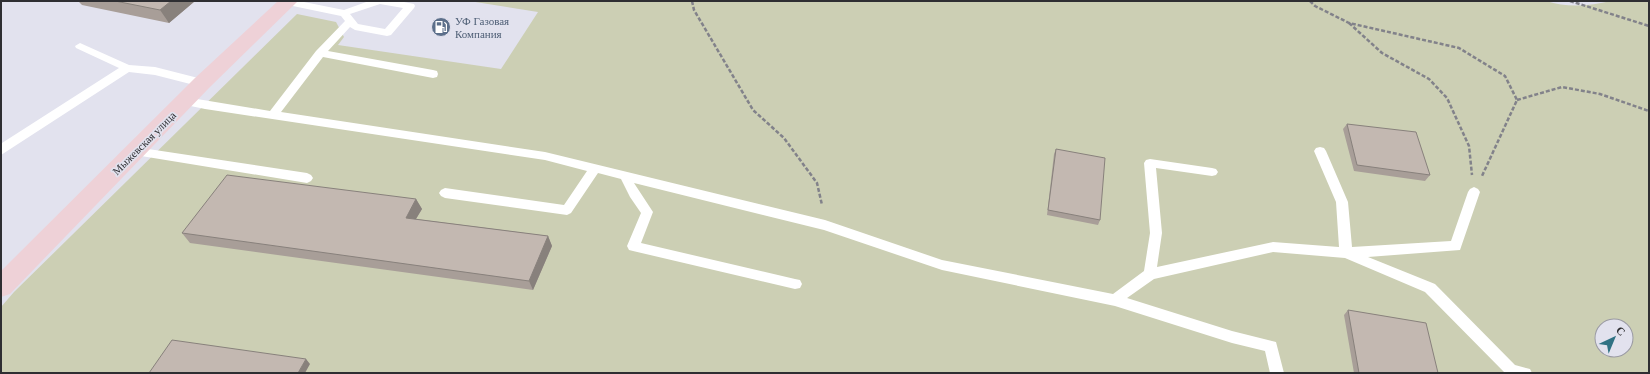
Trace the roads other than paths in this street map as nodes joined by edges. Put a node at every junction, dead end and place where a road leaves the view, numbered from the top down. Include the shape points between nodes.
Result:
1 (288, 1) edge
2 (347, 17) junction
3 (80, 46) dead end
4 (320, 53) junction
5 (127, 68) junction
6 (433, 74) dead end
7 (202, 83) junction
8 (185, 101) junction
9 (272, 115) junction
10 (1, 151) edge
11 (136, 151) junction
12 (1320, 151) dead end
13 (595, 168) junction
14 (1212, 172) dead end
15 (624, 176) junction
16 (307, 178) dead end
17 (1474, 192) road end
18 (446, 193) dead end
19 (1346, 253) junction
20 (1150, 274) junction
21 (795, 284) dead end
22 (1, 287) edge
23 (1115, 300) junction
24 (1278, 373) edge
25 (1525, 373) edge

1 - 2 lane
1 - 7 street, Мыжевская улица
2 - 2 lane via 379,1 410,6 387,34 355,27
2 - 4 lane
3 - 5 lane
4 - 6 lane
4 - 9 lane
5 - 7 lane via 155,71
5 - 10 lane
7 - 8 street, Мыжевская улица
8 - 9 lane
8 - 11 street, Мыжевская улица
9 - 13 lane via 545,156
11 - 16 lane
11 - 22 street, Мыжевская улица
12 - 19 lane via 1342,202
13 - 15 lane
13 - 18 lane via 567,210
14 - 20 lane via 1150,163 1156,233
15 - 21 lane via 647,212 633,246
15 - 23 lane via 825,225 942,265
17 - 19 lane via 1456,246
19 - 20 lane via 1274,247
19 - 25 lane via 1430,288 1511,370
20 - 23 lane
23 - 24 lane via 1232,337 1271,346

